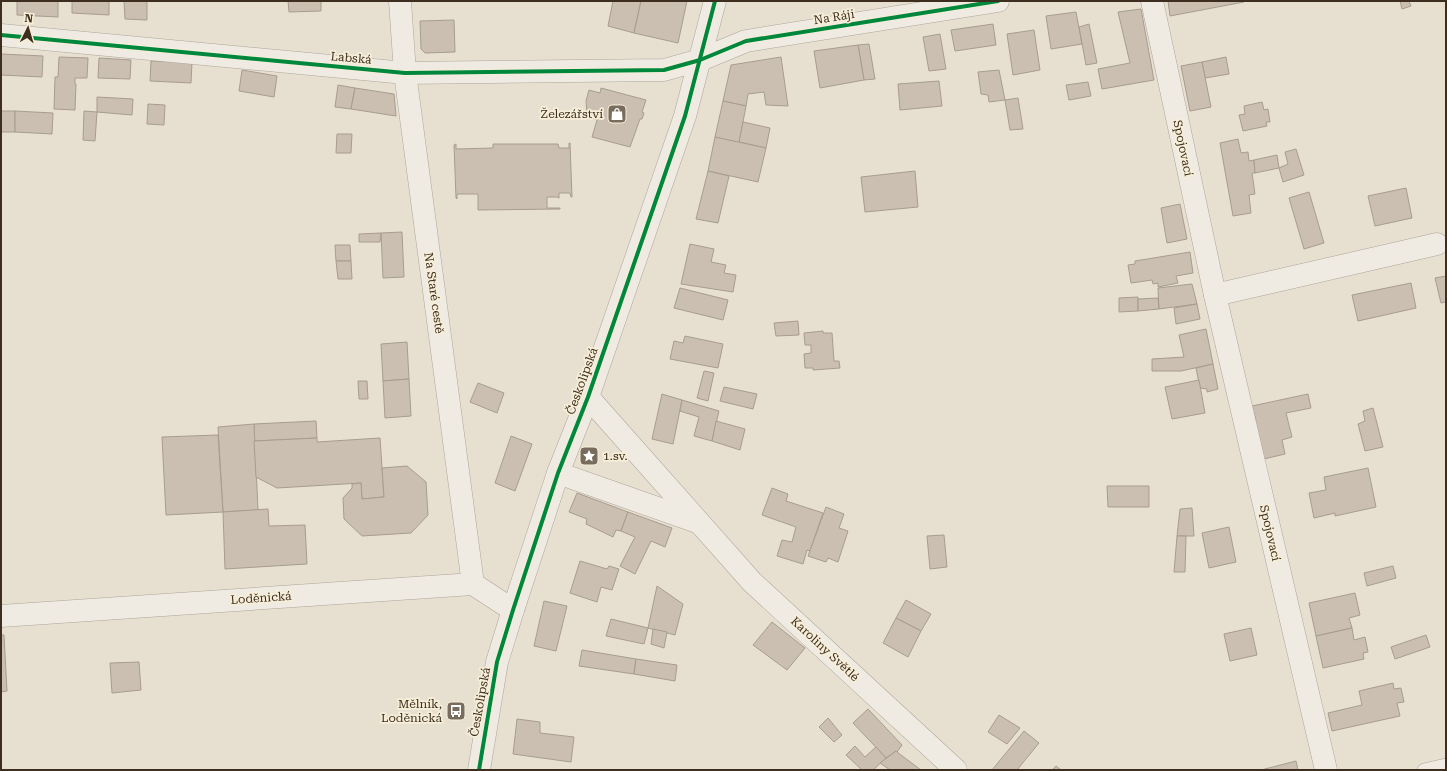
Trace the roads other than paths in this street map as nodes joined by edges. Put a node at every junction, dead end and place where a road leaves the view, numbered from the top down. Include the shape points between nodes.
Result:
1 (400, 1) edge
2 (715, 1) edge
3 (998, 1) edge
4 (1152, 1) edge
5 (1, 35) edge
6 (700, 60) junction
7 (405, 73) junction
8 (1437, 244) dead end
9 (1215, 295) junction
10 (588, 397) junction
11 (558, 472) junction
12 (698, 522) junction
13 (473, 584) junction
14 (513, 610) junction
15 (1, 616) edge
16 (1446, 765) edge
17 (479, 770) edge
18 (956, 770) edge
19 (1326, 770) edge
20 (1424, 770) edge

1 - 7 street, Na Staré cestě
2 - 6 street, Českolipská
3 - 6 street, Na Ráji via 746,41
4 - 9 street, Spojovací
5 - 7 street, Labská
6 - 7 street, Labská via 664,70
6 - 10 street, Českolipská via 685,116
7 - 13 street, Na Staré cestě
8 - 9 street
9 - 19 street, Spojovací
10 - 11 street, Českolipská
10 - 12 street, Karoliny Světlé
11 - 12 street, Karoliny Světlé
11 - 14 street, Českolipská
12 - 18 street, Karoliny Světlé via 752,582
13 - 14 street
13 - 15 street, Loděnická
14 - 17 street, Českolipská via 498,662
16 - 20 lane

